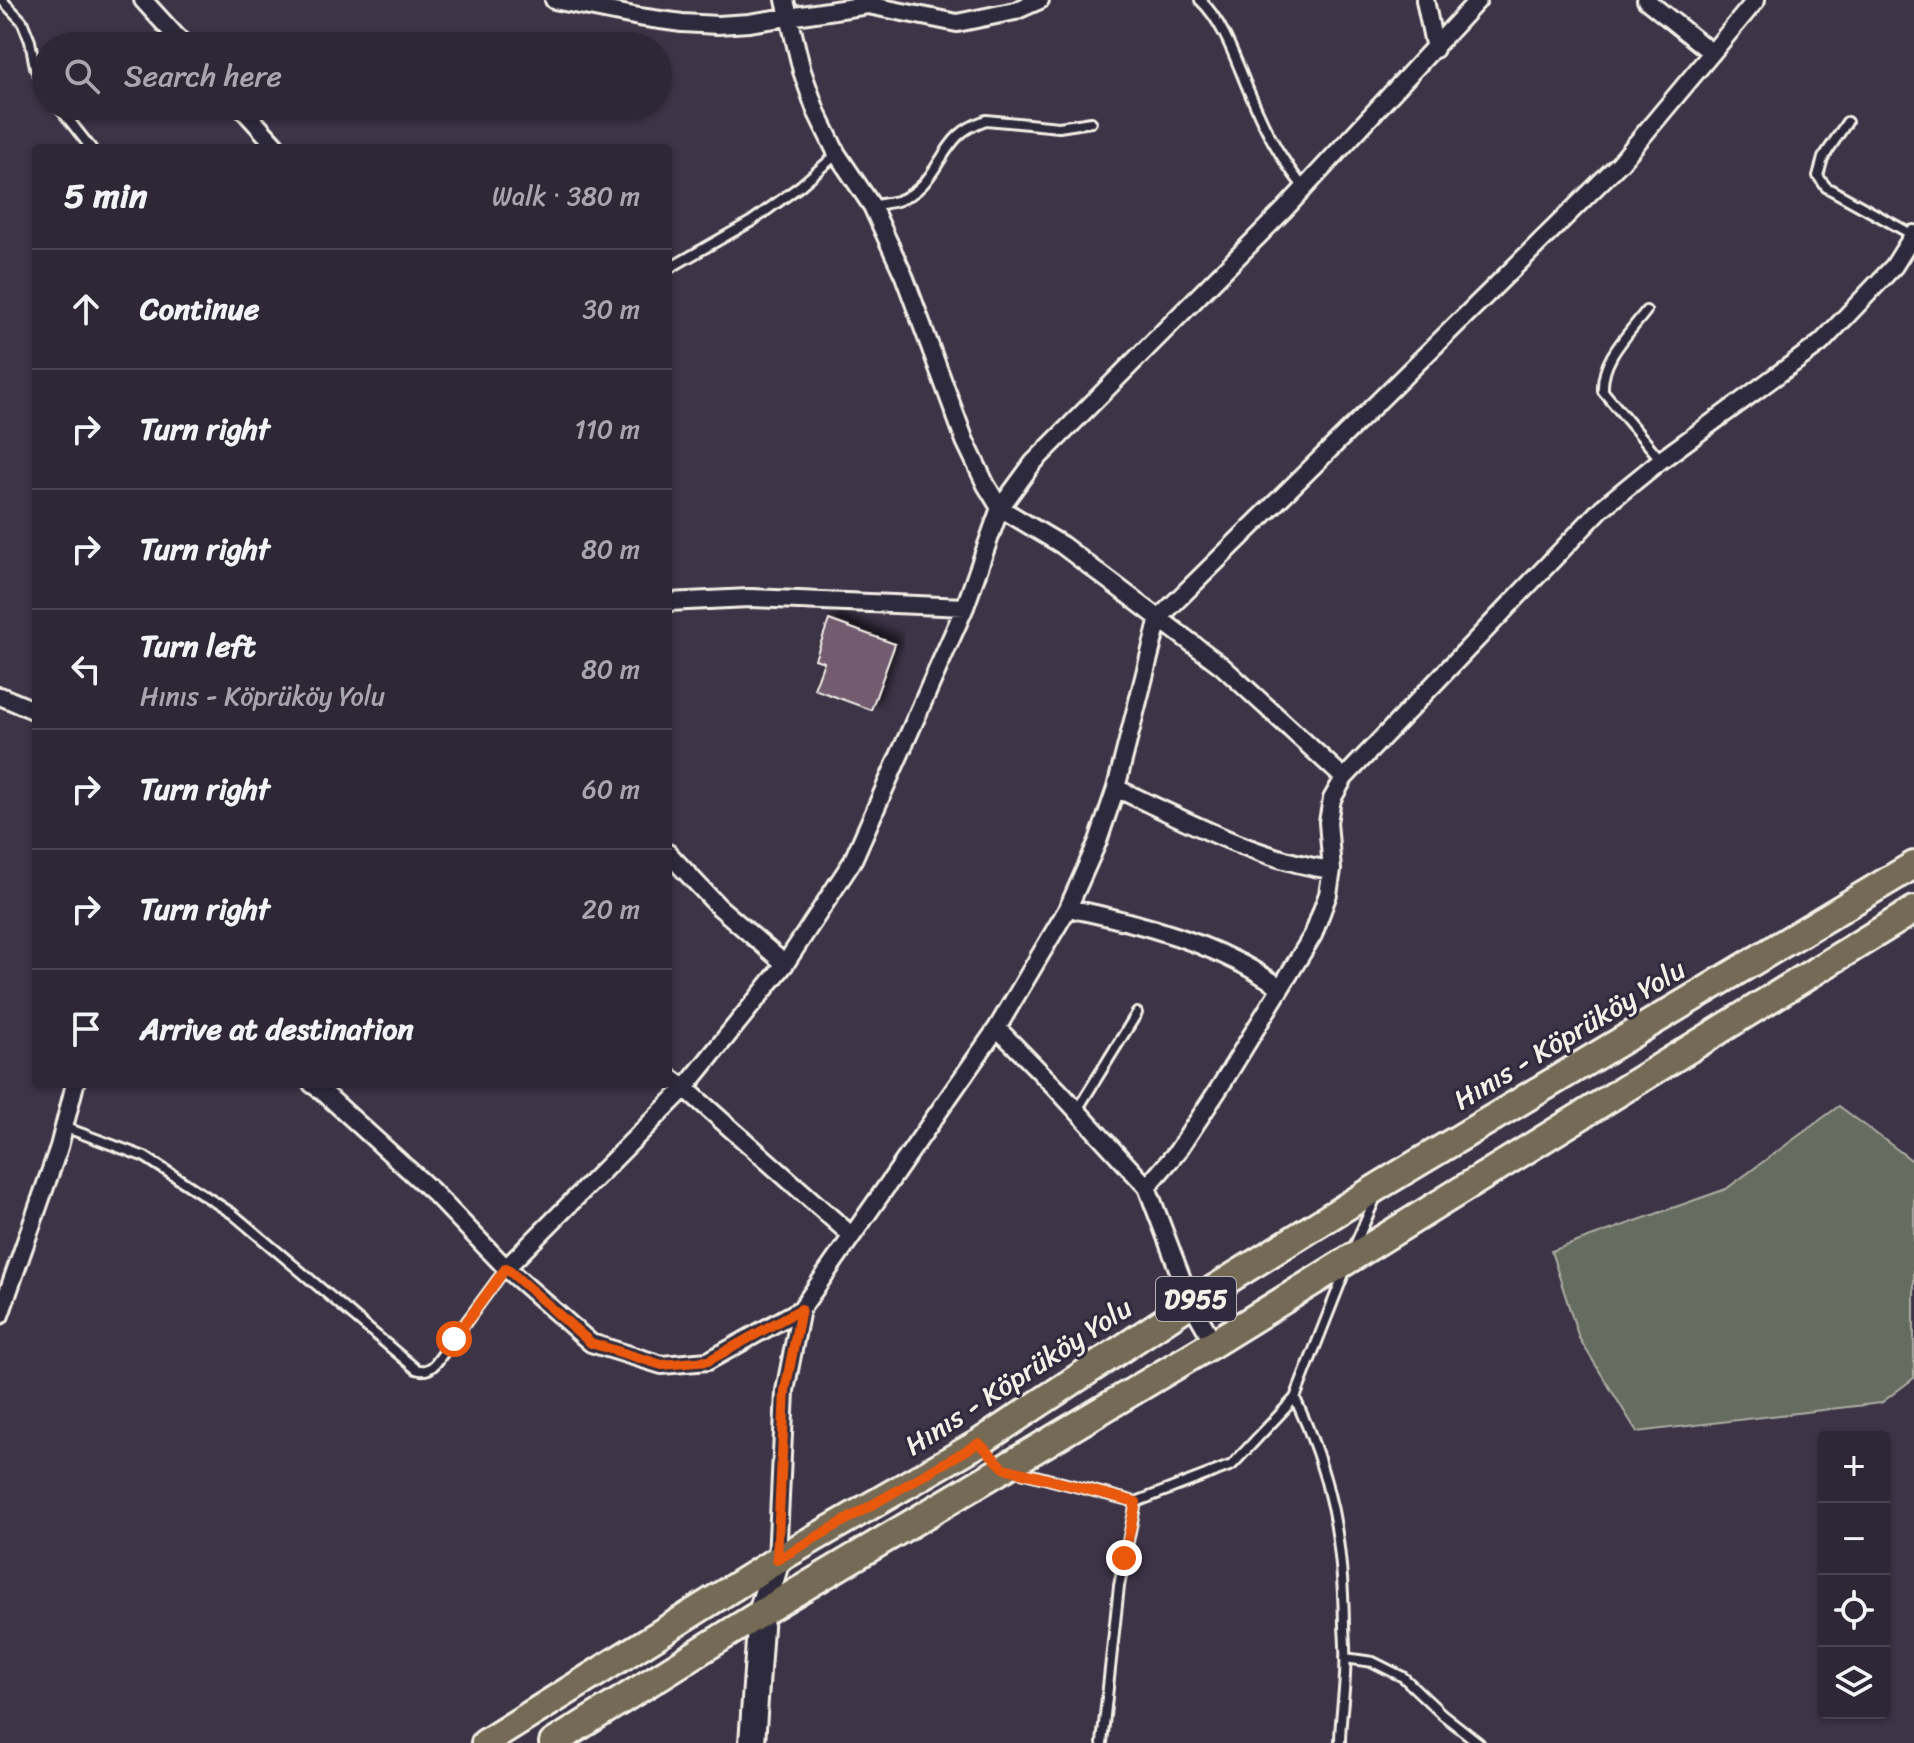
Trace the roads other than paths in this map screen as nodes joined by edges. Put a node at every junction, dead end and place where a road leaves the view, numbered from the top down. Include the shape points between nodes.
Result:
1 (2, 0) edge
2 (143, 0) edge
3 (554, 0) edge
4 (1040, 0) edge
5 (1200, 0) edge
6 (1425, 0) edge
7 (1478, 0) edge
8 (1646, 0) edge
9 (1756, 0) edge
10 (787, 8) edge
11 (172, 32) edge
12 (1435, 49) junction
13 (32, 51) edge
14 (1712, 53) junction
15 (69, 120) edge
16 (253, 120) edge
17 (1091, 122) dead end
18 (1847, 122) dead end
19 (88, 144) edge
20 (274, 144) edge
21 (837, 154) junction
22 (1304, 188) junction
23 (872, 206) junction
24 (1913, 235) edge
25 (672, 267) edge
26 (1646, 311) dead end
27 (1661, 460) junction
28 (1000, 508) junction
29 (672, 602) edge
30 (965, 607) junction
31 (1159, 618) junction
32 (0, 696) edge
33 (32, 709) edge
34 (1344, 778) junction
35 (1116, 788) junction
36 (672, 857) edge
37 (1914, 865) edge
38 (1332, 870) junction
39 (1068, 908) junction
40 (1914, 910) edge
41 (785, 964) junction
42 (1281, 987) junction
43 (1137, 1013) dead end
44 (997, 1028) junction
45 (672, 1079) edge
46 (74, 1088) edge
47 (318, 1088) edge
48 (685, 1088) junction
49 (1077, 1110) junction
50 (64, 1127) junction
51 (1381, 1185) junction
52 (1147, 1187) junction
53 (852, 1236) junction
54 (1350, 1258) junction
55 (506, 1268) junction
56 (1191, 1303) junction
57 (801, 1309) junction
58 (1, 1312) edge
59 (1214, 1343) junction
60 (1295, 1398) junction
61 (991, 1455) junction
62 (1136, 1502) junction
63 (777, 1560) junction
64 (761, 1613) junction
65 (1345, 1658) junction
66 (485, 1743) edge
67 (553, 1743) edge
68 (752, 1743) edge
69 (1102, 1743) edge
70 (1340, 1743) edge
71 (1479, 1743) edge

1 - 13 lane via 22,21
2 - 11 street
3 - 10 street via 718,25 749,23
4 - 10 street via 957,23 868,5
5 - 22 lane via 1222,31 1271,140
6 - 12 street
7 - 12 street
8 - 14 street
9 - 14 street
10 - 21 street via 802,71
12 - 22 street
14 - 31 street via 1620,163
15 - 19 lane
16 - 20 street
17 - 23 lane via 1059,127 986,120 975,124 950,144 921,185 898,201
18 - 24 lane via 1823,158 1818,176 1826,187
21 - 23 street
21 - 25 lane via 752,221
22 - 28 street via 1033,463
23 - 28 street via 965,441
24 - 27 street via 1894,266 1821,343
26 - 27 lane via 1609,360 1603,391
27 - 34 street via 1602,508
28 - 30 street
28 - 31 street via 1062,545
29 - 30 street via 749,598
30 - 41 street via 852,862
31 - 34 street via 1222,666
31 - 35 street
32 - 33 street
34 - 38 street via 1332,799 1328,822
35 - 38 street via 1272,857
35 - 39 street
36 - 41 street
37 - 51 main road, Hınıs - Köprüköy Yolu / D955
38 - 42 street via 1313,935
39 - 42 street via 1185,941
39 - 44 street
40 - 54 main road, Hınıs - Köprüköy Yolu / D955
41 - 48 street
42 - 52 street via 1177,1152
43 - 49 lane
44 - 49 street
44 - 53 street
45 - 48 street
46 - 50 street
47 - 55 street via 433,1192
48 - 53 street
48 - 55 street
49 - 52 street
50 - 55 lane via 145,1157 233,1214 416,1369 432,1368
50 - 58 street
51 - 54 lane
51 - 56 main road, Hınıs - Köprüköy Yolu / D955
52 - 56 street
53 - 57 street
54 - 59 main road, Hınıs - Köprüköy Yolu / D955
54 - 60 lane
55 - 57 street via 591,1343 662,1365 708,1361
56 - 59 street
56 - 61 main road, Hınıs - Köprüköy Yolu / D955
57 - 63 street via 785,1391
59 - 61 main road, Hınıs - Köprüköy Yolu / D955
60 - 62 lane via 1232,1465
60 - 65 lane via 1318,1451 1335,1515
61 - 62 lane
61 - 63 main road, Hınıs - Köprüköy Yolu / D955
61 - 64 main road, Hınıs - Köprüköy Yolu / D955
62 - 69 lane via 1119,1586
63 - 64 street
63 - 66 main road, Hınıs - Köprüköy Yolu / D955
64 - 67 main road, Hınıs - Köprüköy Yolu / D955
64 - 68 street
65 - 70 lane
65 - 71 lane via 1373,1662 1403,1677

